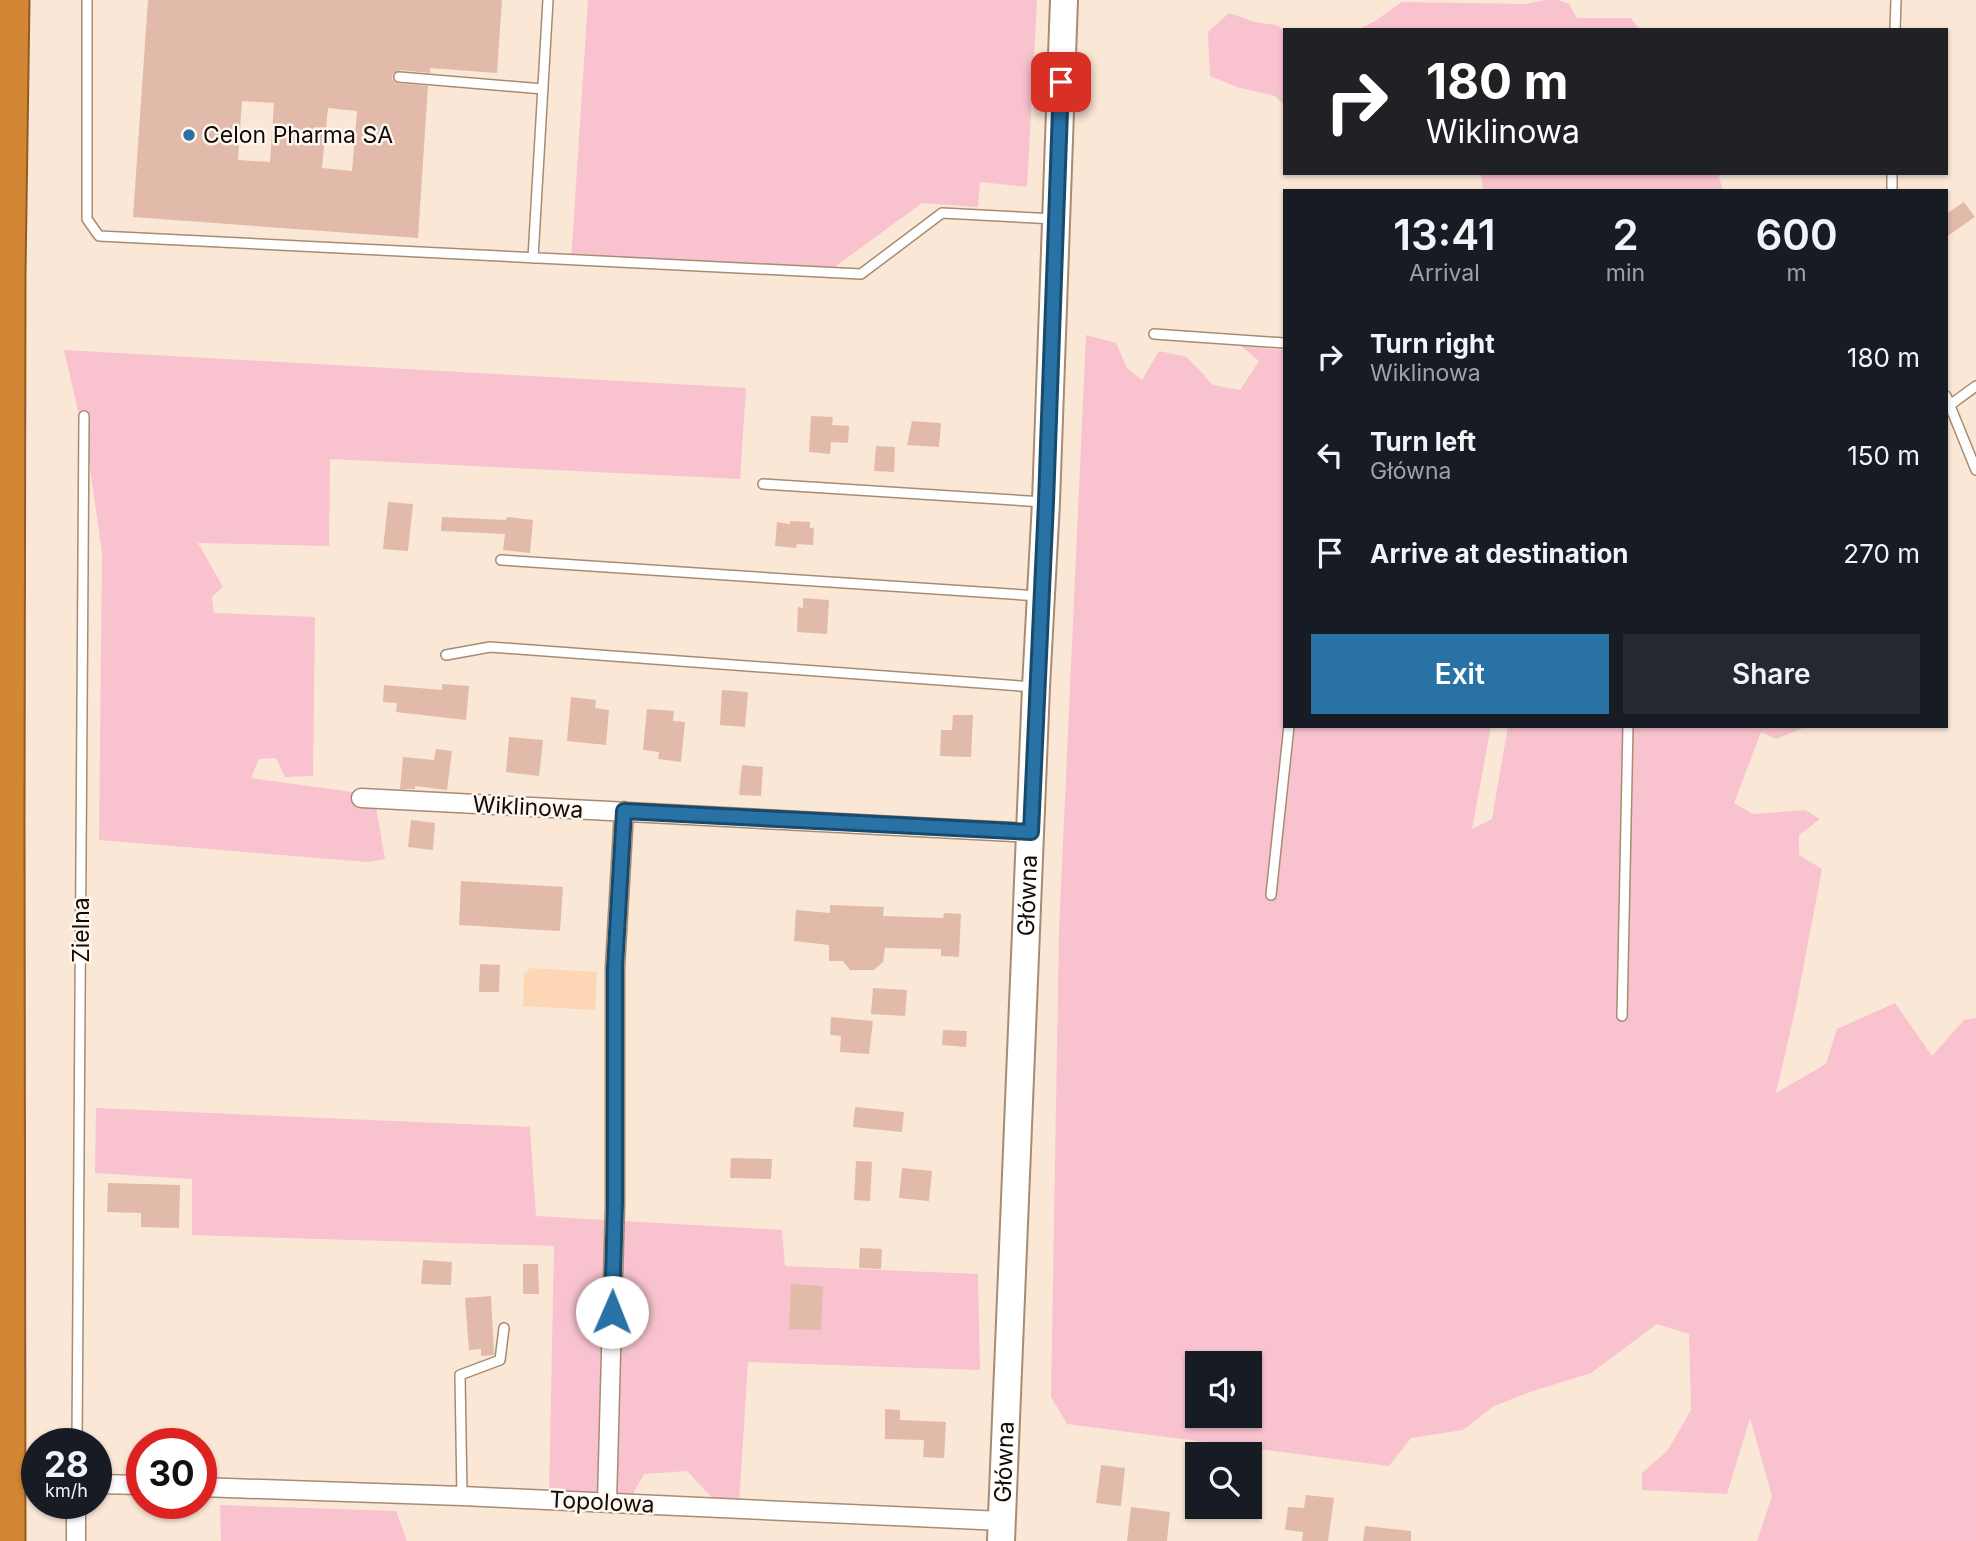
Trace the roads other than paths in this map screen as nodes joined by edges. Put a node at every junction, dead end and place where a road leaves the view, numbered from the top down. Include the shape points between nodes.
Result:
1 (12, 0) edge
2 (87, 0) edge
3 (548, 0) edge
4 (1064, 0) edge
5 (1896, 0) edge
6 (1895, 28) edge
7 (399, 77) dead end
8 (543, 89) junction
9 (1056, 219) junction
10 (533, 258) junction
11 (1154, 334) dead end
12 (1283, 343) edge
13 (1976, 386) edge
14 (1948, 401) edge
15 (84, 416) dead end
16 (1976, 470) edge
17 (763, 484) dead end
18 (1046, 502) junction
19 (501, 559) dead end
20 (1041, 596) junction
21 (446, 655) dead end
22 (1036, 687) junction
23 (1289, 728) edge
24 (1628, 728) edge
25 (361, 798) dead end
26 (624, 811) junction
27 (1031, 832) junction
28 (1271, 895) dead end
29 (1622, 1016) dead end
30 (504, 1328) dead end
31 (76, 1428) edge
32 (217, 1488) edge
33 (463, 1496) junction
34 (607, 1502) junction
35 (76, 1519) edge
36 (1002, 1531) edge
37 (8, 1541) edge
38 (76, 1541) edge

1 - 37 highway
2 - 10 lane via 87,219 99,236
3 - 8 lane
4 - 9 main road, Główna
5 - 6 lane
7 - 8 lane
8 - 10 lane
9 - 10 lane via 942,213 861,274
9 - 18 main road, Główna
11 - 12 lane
13 - 14 lane
14 - 16 lane
15 - 31 lane, Zielna
17 - 18 lane
18 - 20 main road, Główna
19 - 20 lane
20 - 22 main road, Główna
21 - 22 lane via 490,647
22 - 27 main road, Główna
23 - 28 lane
24 - 29 lane
25 - 26 street, Wiklinowa
26 - 27 street, Wiklinowa
26 - 34 street via 615,967 615,1204
27 - 36 main road, Główna
30 - 33 lane via 500,1360 460,1375
32 - 33 street, Topolowa
33 - 34 street, Topolowa
34 - 36 street, Topolowa
35 - 38 street

